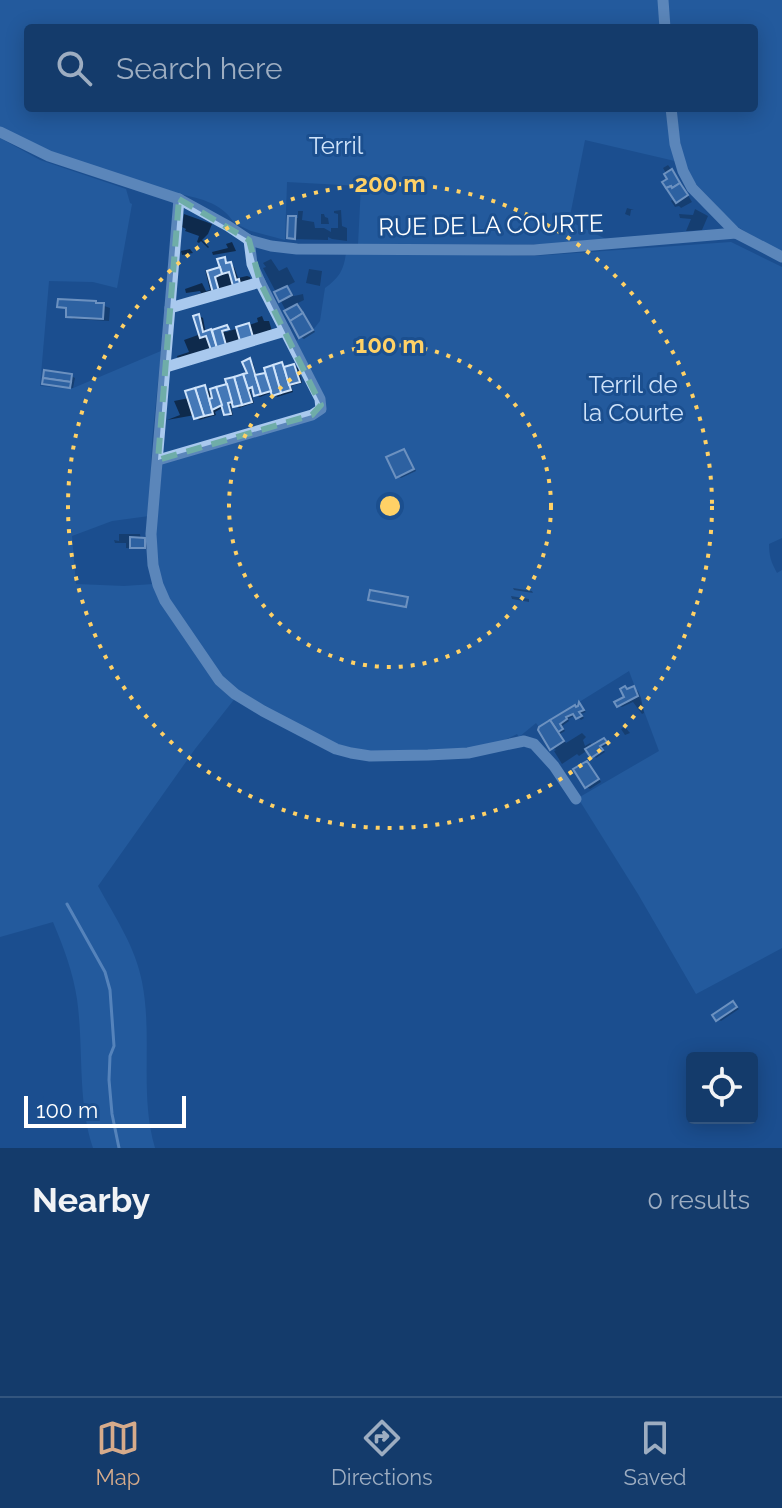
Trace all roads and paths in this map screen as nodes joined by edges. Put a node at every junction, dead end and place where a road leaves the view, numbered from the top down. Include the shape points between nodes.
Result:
1 (663, 0) edge
2 (665, 24) edge
3 (671, 112) edge
4 (0, 132) edge
5 (179, 199) junction
6 (736, 233) junction
7 (249, 240) junction
8 (782, 257) edge
9 (260, 282) junction
10 (170, 308) junction
11 (285, 331) junction
12 (166, 367) junction
13 (158, 460) junction
14 (576, 799) dead end

1 - 2 street
3 - 6 street via 675,144 692,188
4 - 5 street, RUE DE LA COURTE via 49,156
5 - 7 street, RUE DE LA COURTE
5 - 10 street
6 - 7 street, RUE DE LA COURTE via 534,250 297,249
6 - 8 street
7 - 9 street
9 - 10 street
9 - 11 street
10 - 12 street
11 - 12 street
11 - 13 street via 320,399 318,413
12 - 13 street
13 - 14 street via 151,534 158,585 201,655 235,694 351,753 455,753 524,741 534,744

